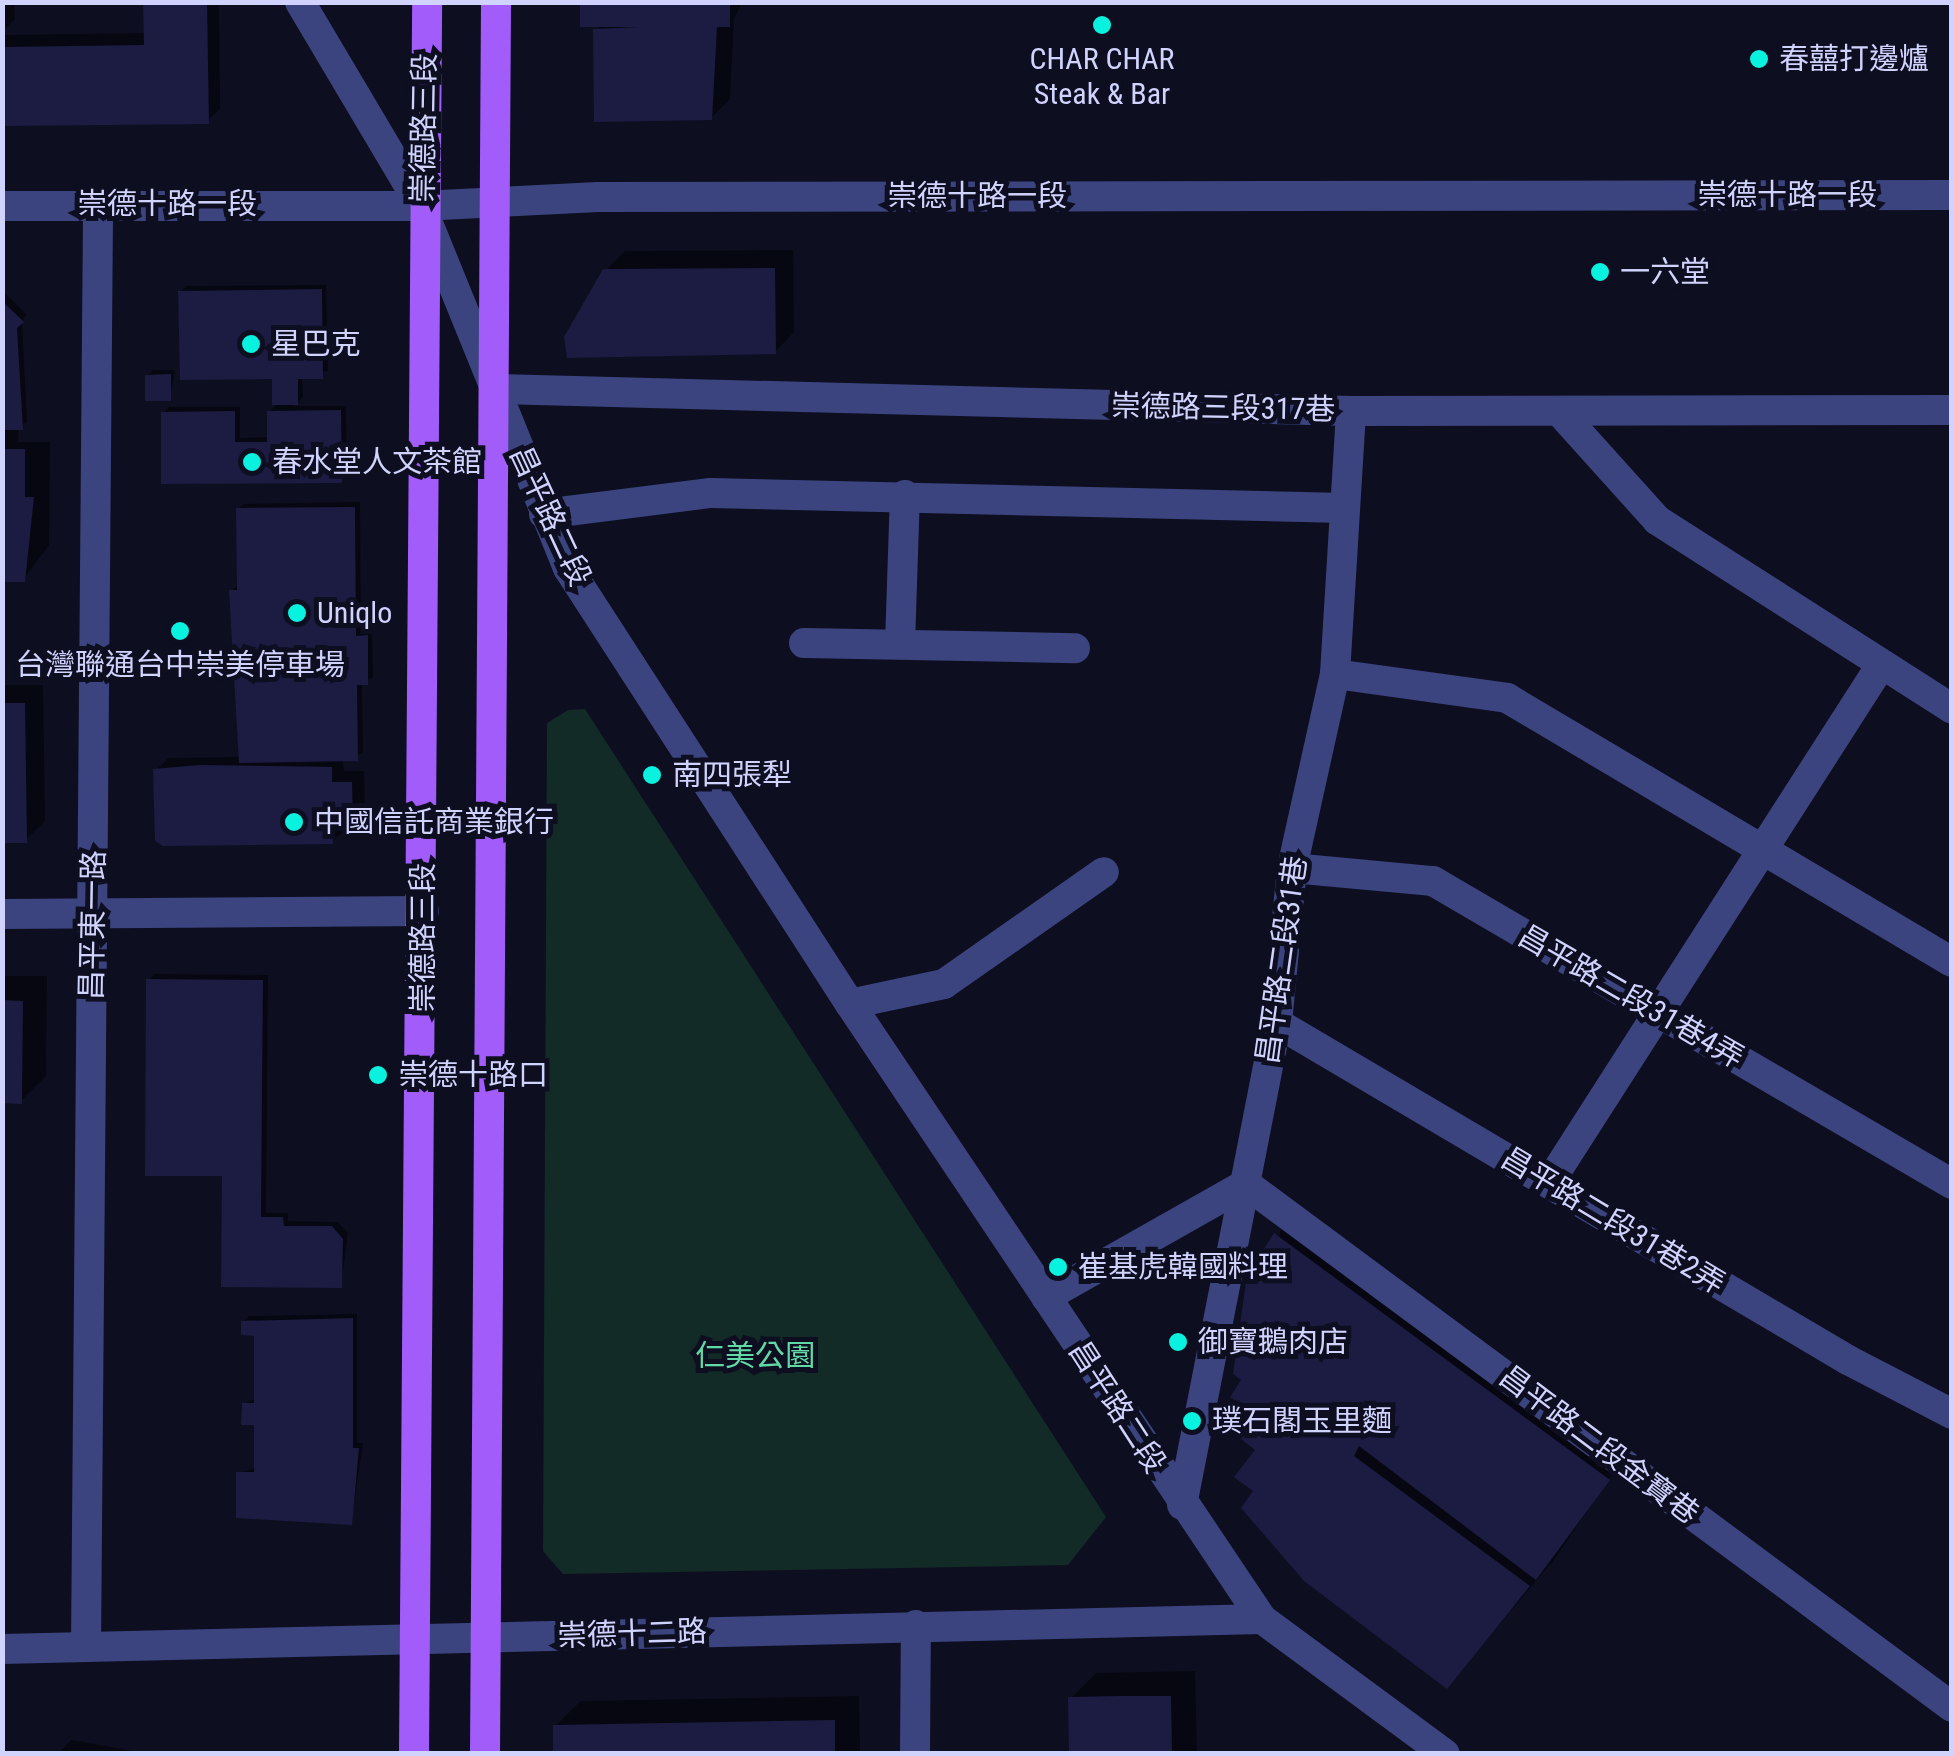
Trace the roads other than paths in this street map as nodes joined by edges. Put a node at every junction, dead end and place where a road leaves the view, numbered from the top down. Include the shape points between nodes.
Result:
1 (300, 2) edge
2 (426, 2) edge
3 (496, 2) edge
4 (1952, 194) edge
5 (494, 202) junction
6 (98, 204) junction
7 (2, 206) edge
8 (421, 206) junction
9 (494, 389) junction
10 (1952, 410) edge
11 (1351, 411) junction
12 (1559, 411) junction
13 (905, 495) junction
14 (1345, 508) junction
15 (544, 514) junction
16 (804, 643) dead end
17 (900, 644) junction
18 (1075, 648) dead end
19 (1881, 665) junction
20 (1335, 674) junction
21 (1952, 710) edge
22 (1763, 849) junction
23 (1292, 868) junction
24 (1104, 872) dead end
25 (93, 912) junction
26 (424, 912) junction
27 (2, 914) edge
28 (1952, 962) edge
29 (850, 1004) junction
30 (1659, 1014) junction
31 (1277, 1023) junction
32 (1549, 1183) junction
33 (1246, 1184) junction
34 (1952, 1184) edge
35 (1046, 1297) junction
36 (1952, 1414) edge
37 (1182, 1504) junction
38 (1262, 1619) junction
39 (916, 1625) junction
40 (485, 1639) junction
41 (415, 1641) junction
42 (86, 1647) junction
43 (2, 1649) edge
44 (1952, 1707) edge
45 (414, 1754) edge
46 (485, 1754) edge
47 (915, 1754) edge
48 (1445, 1754) edge

1 - 8 street, 昌平路二段
2 - 8 main road, 崇德路三段
3 - 5 main road
4 - 5 street, 崇德十路一段
5 - 8 street, 崇德十路一段
5 - 9 main road
6 - 7 street, 崇德十路一段
6 - 8 street, 崇德十路一段
6 - 25 street, 昌平東一路
8 - 9 street, 昌平路二段
8 - 26 main road, 崇德路三段
9 - 11 street, 崇德路三段317巷
9 - 15 street, 昌平路二段
9 - 40 main road
10 - 12 street, 崇德路三段317巷
11 - 12 street, 崇德路三段317巷
11 - 14 street, 昌平路二段31巷
12 - 19 street via 1657,520
13 - 14 street
13 - 15 street via 710,493
13 - 17 street
14 - 20 street, 昌平路二段31巷
15 - 29 street, 昌平路二段 via 568,568
16 - 17 street
17 - 18 street
19 - 21 street
19 - 22 street
20 - 22 street via 1506,698
20 - 23 street, 昌平路二段31巷
22 - 28 street
22 - 30 street
23 - 30 street, 昌平路二段31巷4弄 via 1433,881
23 - 31 street, 昌平路二段31巷
24 - 29 street via 944,984
25 - 26 street
25 - 27 street
25 - 42 street, 昌平東一路
26 - 41 main road, 崇德路三段
29 - 35 street, 昌平路二段
30 - 32 street
30 - 34 street, 昌平路二段31巷4弄
31 - 32 street, 昌平路二段31巷2弄
31 - 33 street, 昌平路二段31巷
32 - 36 street, 昌平路二段31巷2弄
33 - 35 street
33 - 37 street, 昌平路二段31巷
33 - 44 street, 昌平路二段金寶巷
35 - 37 street, 昌平路二段
37 - 38 street, 昌平路二段
38 - 39 street, 崇德十二路
38 - 48 street, 昌平路二段
39 - 40 street, 崇德十二路
39 - 47 street
40 - 41 street, 崇德十二路
40 - 46 main road
41 - 42 street, 崇德十二路
41 - 45 main road, 崇德路三段
42 - 43 street, 崇德十二路

